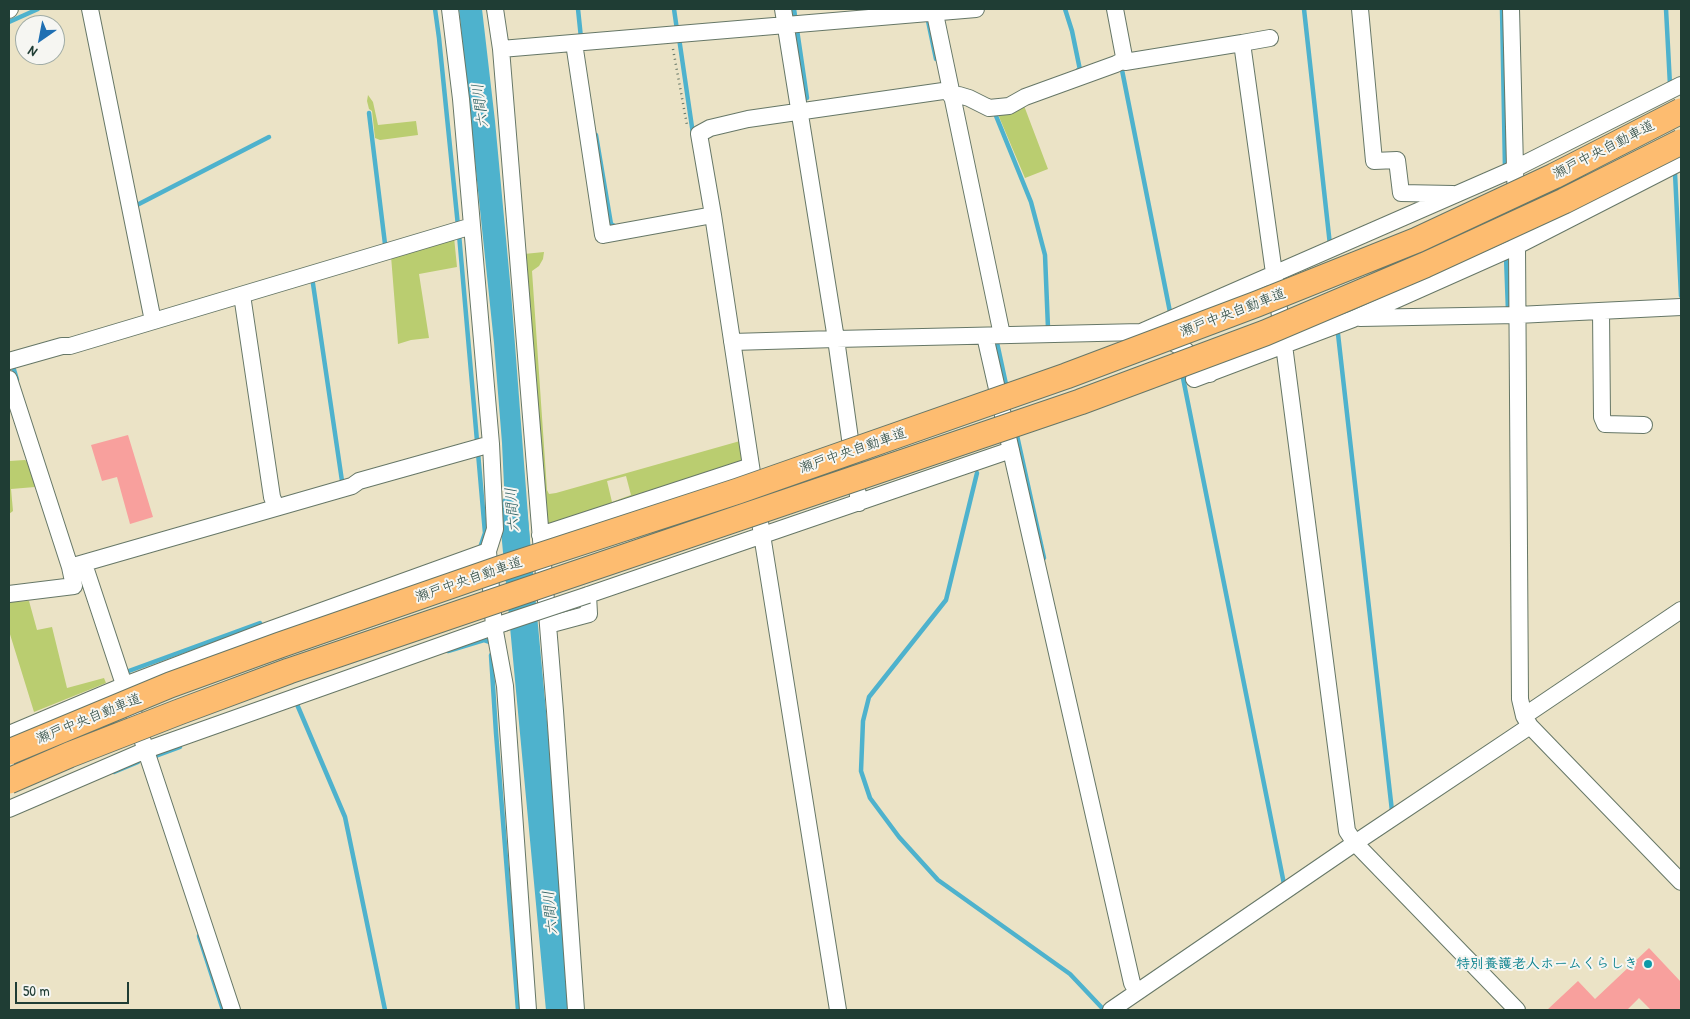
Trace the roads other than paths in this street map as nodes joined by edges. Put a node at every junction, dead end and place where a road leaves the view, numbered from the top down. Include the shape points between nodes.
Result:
1 (90, 9) edge
2 (450, 9) edge
3 (495, 9) edge
4 (783, 9) edge
5 (976, 9) edge
6 (1115, 9) edge
7 (1360, 9) edge
8 (1511, 9) edge
9 (930, 12) edge
10 (793, 24) junction
11 (1270, 38) dead end
12 (579, 43) junction
13 (1242, 43) junction
14 (501, 49) junction
15 (1121, 61) junction
16 (947, 92) junction
17 (1676, 95) edge
18 (798, 105) junction
19 (1681, 142) edge
20 (1681, 162) edge
21 (1507, 172) junction
22 (1457, 194) junction
23 (709, 216) junction
24 (463, 229) junction
25 (1508, 249) junction
26 (1274, 275) junction
27 (242, 295) junction
28 (1681, 307) edge
29 (1601, 311) junction
30 (1511, 315) junction
31 (152, 316) junction
32 (1353, 319) junction
33 (1141, 332) junction
34 (995, 336) junction
35 (836, 339) junction
36 (732, 342) junction
37 (1284, 345) junction
38 (12, 360) edge
39 (1210, 374) junction
40 (9, 379) edge
41 (1194, 379) dead end
42 (1644, 425) dead end
43 (482, 446) junction
44 (1011, 450) junction
45 (751, 466) junction
46 (274, 502) junction
47 (859, 503) junction
48 (540, 535) junction
49 (762, 536) junction
50 (488, 551) junction
51 (77, 565) junction
52 (9, 594) edge
53 (588, 595) junction
54 (1681, 610) edge
55 (499, 625) junction
56 (548, 625) junction
57 (125, 685) junction
58 (1525, 726) junction
59 (9, 734) edge
60 (146, 750) junction
61 (9, 752) edge
62 (9, 781) edge
63 (9, 809) edge
64 (1353, 839) junction
65 (1681, 882) edge
66 (1135, 988) junction
67 (232, 1010) edge
68 (528, 1010) edge
69 (576, 1010) edge
70 (838, 1010) edge
71 (1114, 1010) edge
72 (1518, 1010) edge

1 - 31 street
2 - 24 street via 461,98
3 - 14 street
4 - 10 street
5 - 9 street
6 - 15 street
7 - 22 street via 1374,161 1397,160 1401,193
8 - 21 street
9 - 10 street
9 - 16 street
10 - 12 street
10 - 18 street
11 - 13 street
12 - 14 street
12 - 23 street via 603,235
13 - 15 street
13 - 26 street
14 - 48 street
15 - 16 street via 1009,106 992,108
16 - 18 street
16 - 34 street
17 - 21 street
17 - 61 highway, 瀬戸中央自動車道, bridge via 1554,176 1417,240 1257,304 1066,376 757,485 280,644 170,685
18 - 23 street via 710,128 699,134
18 - 35 street
19 - 62 highway, 瀬戸中央自動車道, bridge via 1434,261 1265,333 1070,405 289,671 142,726
20 - 25 street
21 - 22 street
21 - 25 street
22 - 26 street
23 - 36 street
24 - 27 street
24 - 43 street
25 - 30 street
25 - 32 street
26 - 33 street
26 - 37 street
27 - 31 street
27 - 46 street
28 - 29 street
29 - 30 street
29 - 42 street via 1602,417 1605,424
30 - 32 street
30 - 58 street via 1520,699
31 - 38 street via 70,346
32 - 37 street
33 - 34 street
33 - 39 street via 1158,334 1184,348
34 - 35 street
34 - 44 street
35 - 36 street
35 - 47 street
36 - 45 street
37 - 39 street
37 - 64 street via 1346,821
39 - 41 street
40 - 51 street
43 - 46 street via 359,481 352,486
43 - 50 street via 495,529
44 - 47 street
44 - 66 street
45 - 48 street
45 - 49 street
46 - 51 street
47 - 49 street
48 - 56 street
49 - 53 street
49 - 70 street
50 - 55 street
50 - 57 street
51 - 52 street via 74,586
51 - 57 street
53 - 55 street, bridge
53 - 56 street via 589,614
54 - 58 street
55 - 60 street
55 - 68 street
56 - 69 street
57 - 59 street
57 - 60 street
58 - 64 street
58 - 65 street
60 - 63 street
60 - 67 street
64 - 66 street
64 - 72 street
66 - 71 street

